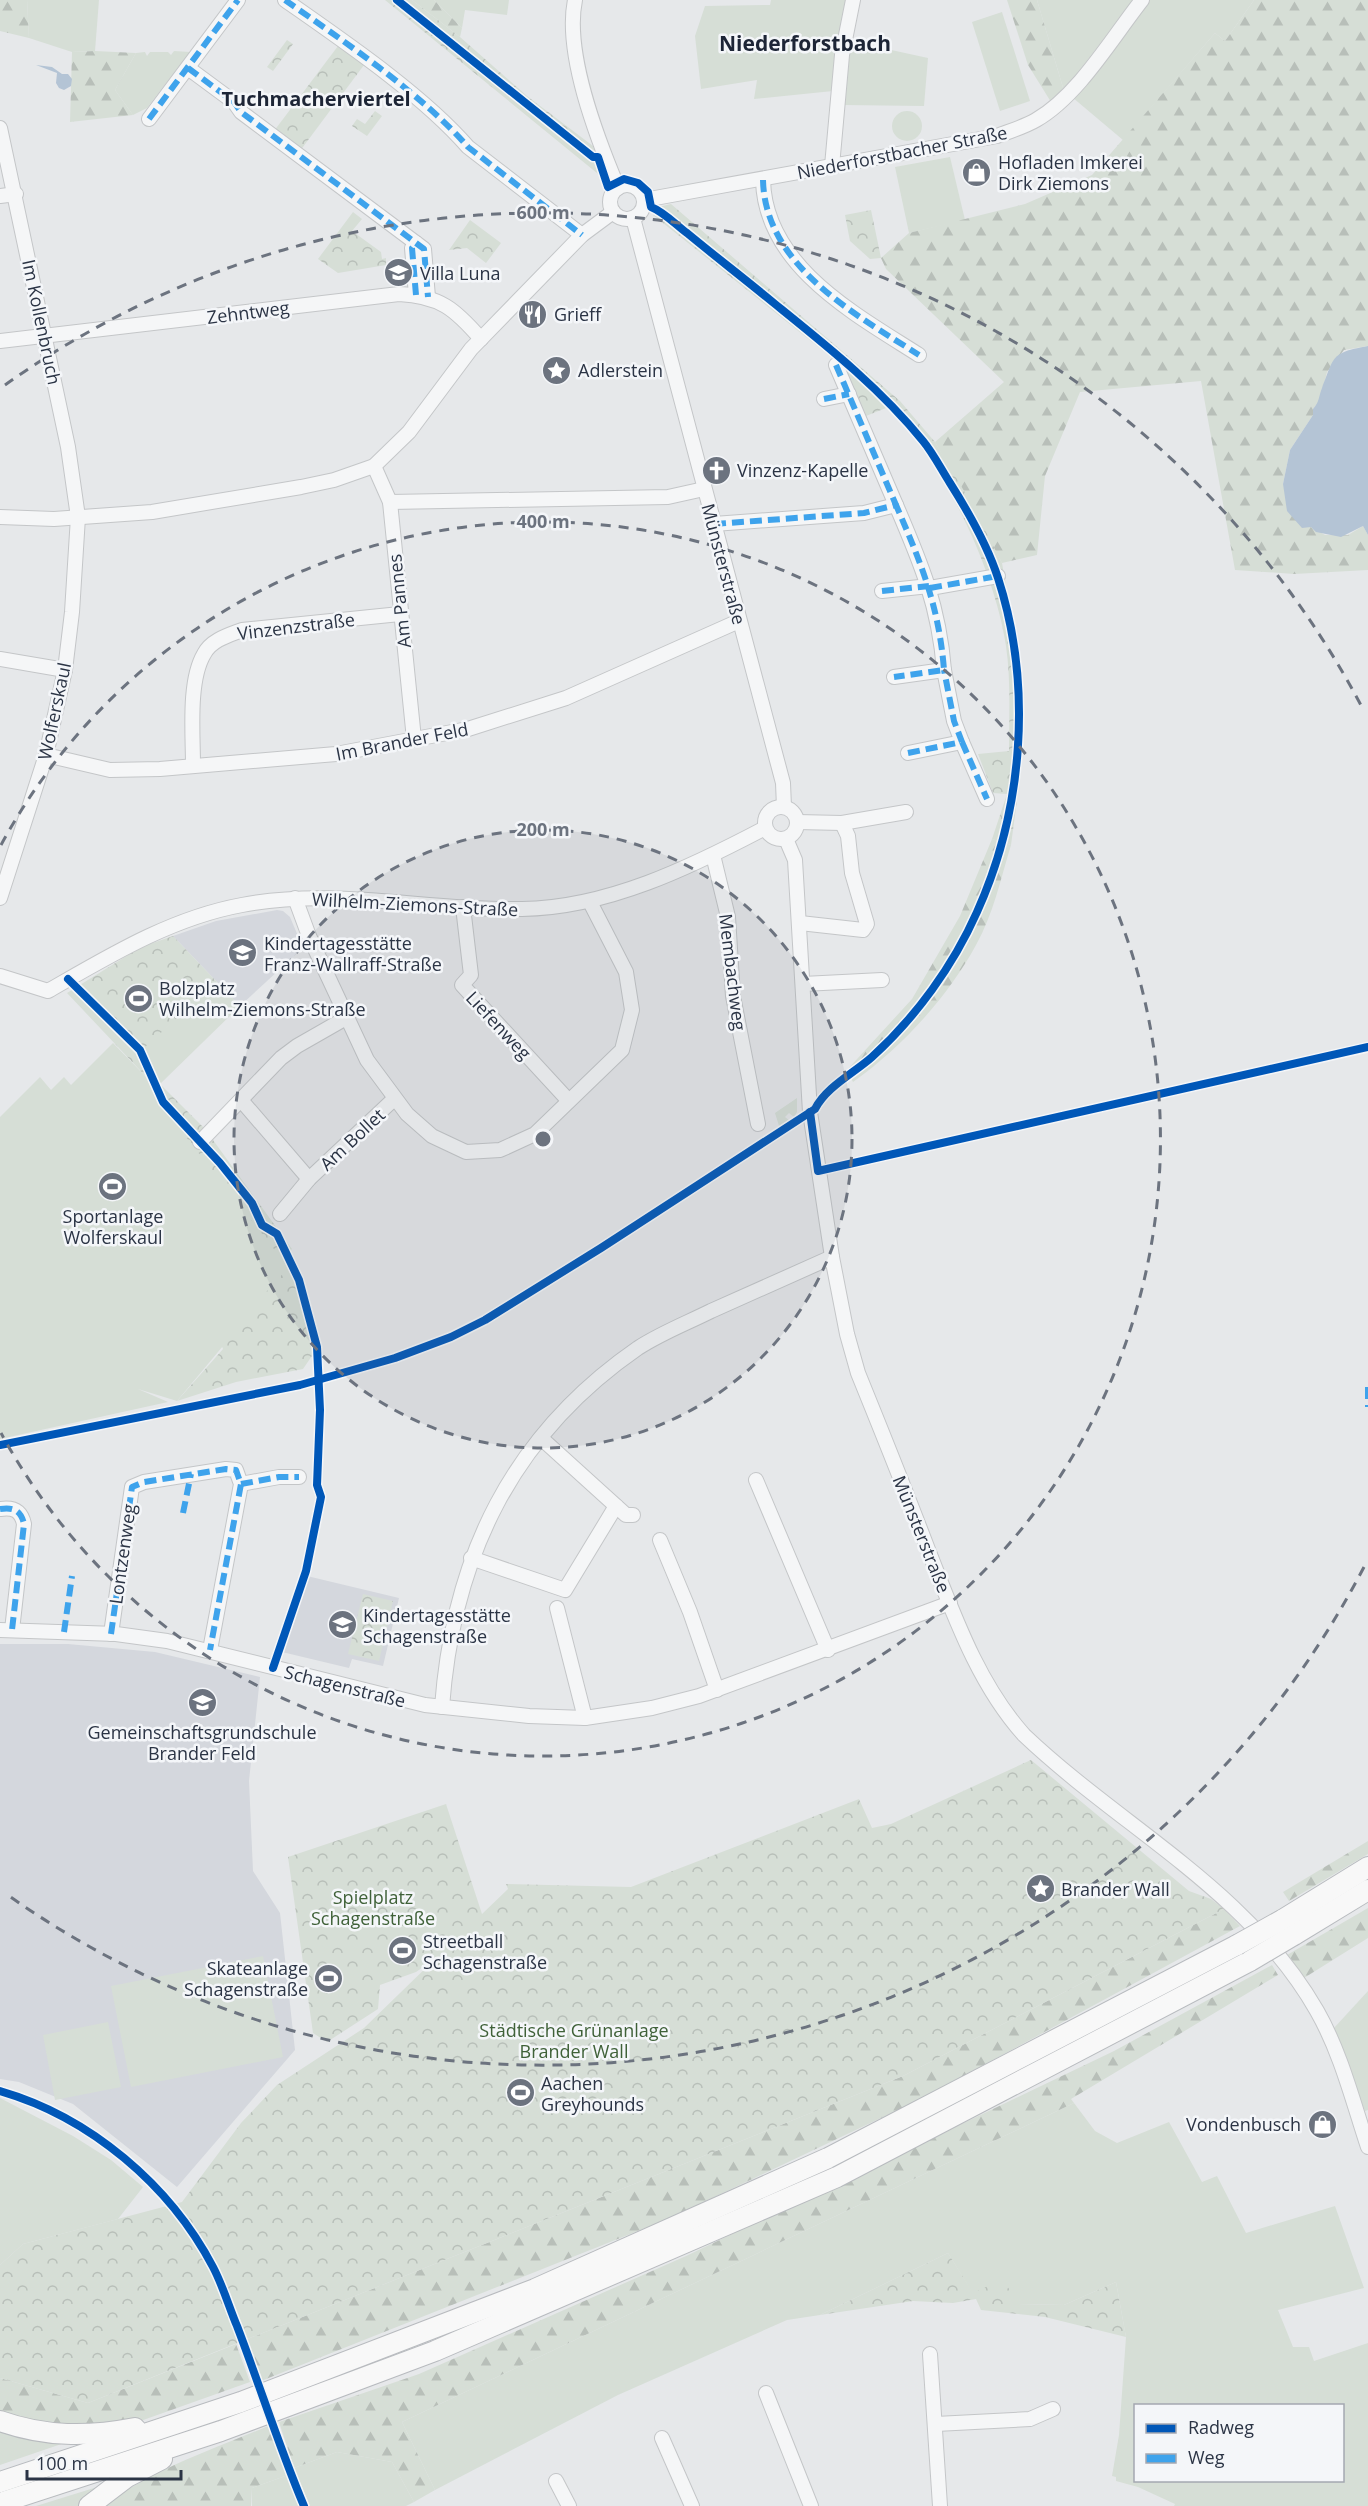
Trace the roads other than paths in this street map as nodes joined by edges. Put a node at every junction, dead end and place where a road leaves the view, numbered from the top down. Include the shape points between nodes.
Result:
1 (238, 0) edge
2 (285, 0) edge
3 (575, 0) edge
4 (853, 0) edge
5 (1143, 0) edge
6 (188, 68) junction
7 (149, 119) dead end
8 (0, 128) edge
9 (832, 166) junction
10 (763, 180) junction
11 (618, 188) junction
12 (16, 194) junction
13 (0, 196) edge
14 (644, 200) junction
15 (613, 212) junction
16 (633, 218) junction
17 (582, 235) junction
18 (422, 296) junction
19 (45, 335) junction
20 (481, 339) junction
21 (0, 341) edge
22 (919, 355) dead end
23 (836, 365) dead end
24 (849, 394) junction
25 (824, 399) dead end
26 (374, 466) junction
27 (704, 489) junction
28 (390, 502) junction
29 (896, 505) junction
30 (0, 517) edge
31 (78, 517) junction
32 (714, 524) junction
33 (998, 576) dead end
34 (929, 587) junction
35 (882, 591) dead end
36 (400, 614) junction
37 (739, 621) junction
38 (0, 659) edge
39 (65, 670) junction
40 (944, 670) junction
41 (894, 677) dead end
42 (414, 739) junction
43 (962, 742) junction
44 (908, 753) dead end
45 (46, 755) junction
46 (193, 765) junction
47 (987, 799) dead end
48 (784, 807) junction
49 (906, 813) dead end
50 (798, 822) junction
51 (842, 823) junction
52 (765, 828) junction
53 (786, 838) junction
54 (712, 855) junction
55 (0, 898) edge
56 (295, 898) junction
57 (590, 902) junction
58 (463, 907) junction
59 (800, 923) junction
60 (0, 976) edge
61 (882, 980) dead end
62 (803, 984) junction
63 (346, 1018) junction
64 (394, 1099) junction
65 (241, 1100) junction
66 (568, 1100) junction
67 (758, 1124) dead end
68 (200, 1142) dead end
69 (309, 1179) junction
70 (280, 1214) dead end
71 (832, 1257) junction
72 (541, 1438) junction
73 (299, 1477) dead end
74 (756, 1480) dead end
75 (242, 1484) junction
76 (616, 1506) junction
77 (0, 1509) edge
78 (633, 1515) dead end
79 (660, 1540) dead end
80 (471, 1557) junction
81 (950, 1603) junction
82 (557, 1608) dead end
83 (6, 1630) edge
84 (111, 1634) junction
85 (210, 1650) junction
86 (828, 1650) junction
87 (717, 1690) junction
88 (442, 1707) junction
89 (585, 1718) junction
90 (1368, 1867) edge
91 (1368, 1890) edge
92 (1288, 1928) junction
93 (1368, 2147) edge
94 (930, 2354) dead end
95 (766, 2393) dead end
96 (1053, 2409) dead end
97 (209, 2413) junction
98 (0, 2421) edge
99 (936, 2424) junction
100 (220, 2431) junction
101 (662, 2438) dead end
102 (556, 2481) dead end
103 (0, 2482) edge
104 (0, 2503) edge
105 (88, 2506) edge
106 (569, 2506) edge
107 (692, 2506) edge
108 (811, 2506) edge
109 (940, 2506) edge

1 - 6 street
2 - 17 street via 401,87 468,147
3 - 11 street via 573,43 605,159
4 - 9 street via 842,55
5 - 9 street, Niederforstbacher Straße via 1068,95 1035,121 997,136
6 - 7 street
6 - 18 street via 424,249
8 - 12 street, Im Kollenbruch
9 - 10 street, Niederforstbacher Straße
10 - 14 street, Niederforstbacher Straße
10 - 22 street via 767,211 778,237 799,268
11 - 14 street via 635,188
11 - 15 street via 611,198
12 - 13 street
12 - 19 street, Im Kollenbruch
14 - 16 street via 642,211
15 - 16 street via 622,218
15 - 17 street
16 - 27 street, Münsterstraße
17 - 20 street
18 - 19 street, Zehntweg via 382,296
18 - 20 street via 453,310
19 - 21 street, Zehntweg
19 - 31 street, Im Kollenbruch
20 - 26 street via 409,432
23 - 24 street
24 - 25 street
24 - 29 street
26 - 28 street, Am Pannes
26 - 31 street via 334,480 249,498 152,512
27 - 28 street via 668,497
27 - 32 street, Münsterstraße
28 - 36 street, Am Pannes
29 - 32 street via 864,513
29 - 34 street
30 - 31 street
31 - 39 street, Wolferskaul
32 - 37 street, Münsterstraße
33 - 34 street
34 - 35 street
34 - 40 street
36 - 42 street, Am Pannes
36 - 46 street, Vinzenzstraße via 242,630 218,639 204,653 195,682
37 - 42 street, Im Brander Feld via 566,698 468,729
37 - 48 street, Münsterstraße via 783,783
38 - 39 street
39 - 45 street, Wolferskaul
40 - 41 street
40 - 43 street
42 - 46 street, Im Brander Feld via 336,754
43 - 44 street
43 - 47 street
45 - 46 street, Im Brander Feld via 110,770
45 - 55 street, Wolferskaul
48 - 50 street via 791,810
48 - 52 street via 775,807 768,813
49 - 51 street
50 - 51 street
50 - 53 street via 795,832
51 - 59 street via 867,924 860,930
52 - 53 street via 772,837
52 - 54 street, Wilhelm-Ziemons-Straße
53 - 59 street, Münsterstraße via 795,860
54 - 57 street, Wilhelm-Ziemons-Straße
54 - 67 street, Membachweg via 728,917 733,996
56 - 58 street, Wilhelm-Ziemons-Straße via 364,898
56 - 60 street, Wilhelm-Ziemons-Straße via 240,905 149,934 48,991
56 - 63 street
57 - 58 street, Wilhelm-Ziemons-Straße via 524,909
57 - 66 street via 626,972 632,1010 622,1050
58 - 66 street, Liefenweg via 471,975 462,985
59 - 62 street, Münsterstraße
61 - 62 street
62 - 71 street, Münsterstraße via 810,1112
63 - 64 street via 367,1060
63 - 65 street via 297,1046
64 - 66 street via 432,1136 466,1152 500,1150 535,1134
64 - 69 street, Am Bollet
65 - 68 street
65 - 69 street, Am Bollet
69 - 70 street, Am Bollet
71 - 72 street via 645,1344 590,1387
71 - 81 street, Münsterstraße via 858,1373
72 - 76 street
72 - 80 street via 502,1492
73 - 75 street
74 - 86 street
75 - 84 street, Lontzenweg via 236,1470 226,1468 132,1487
75 - 85 street
76 - 78 street via 626,1515
76 - 80 street via 565,1590
77 - 83 street via 15,1509 24,1524
79 - 87 street
80 - 88 street via 455,1609
81 - 86 street, Schagenstraße
81 - 93 street, Münsterstraße via 1008,1718 1208,1883 1282,1957 1324,2023
82 - 89 street
83 - 84 street, Schagenstraße
84 - 85 street, Schagenstraße
85 - 88 street, Schagenstraße via 375,1694
86 - 87 street, Schagenstraße
87 - 89 street, Schagenstraße via 652,1708
88 - 89 street, Schagenstraße
90 - 92 highway
91 - 92 highway
92 - 97 highway, bridge via 1237,1944 828,2158 535,2289
92 - 100 highway, bridge via 1250,1961 837,2177 435,2351
94 - 99 street
95 - 108 street
96 - 99 street via 1030,2419
97 - 98 highway via 118,2431 65,2436
97 - 103 highway
99 - 109 street
100 - 104 highway
100 - 105 highway via 207,2444 127,2477
101 - 107 street
102 - 106 street

